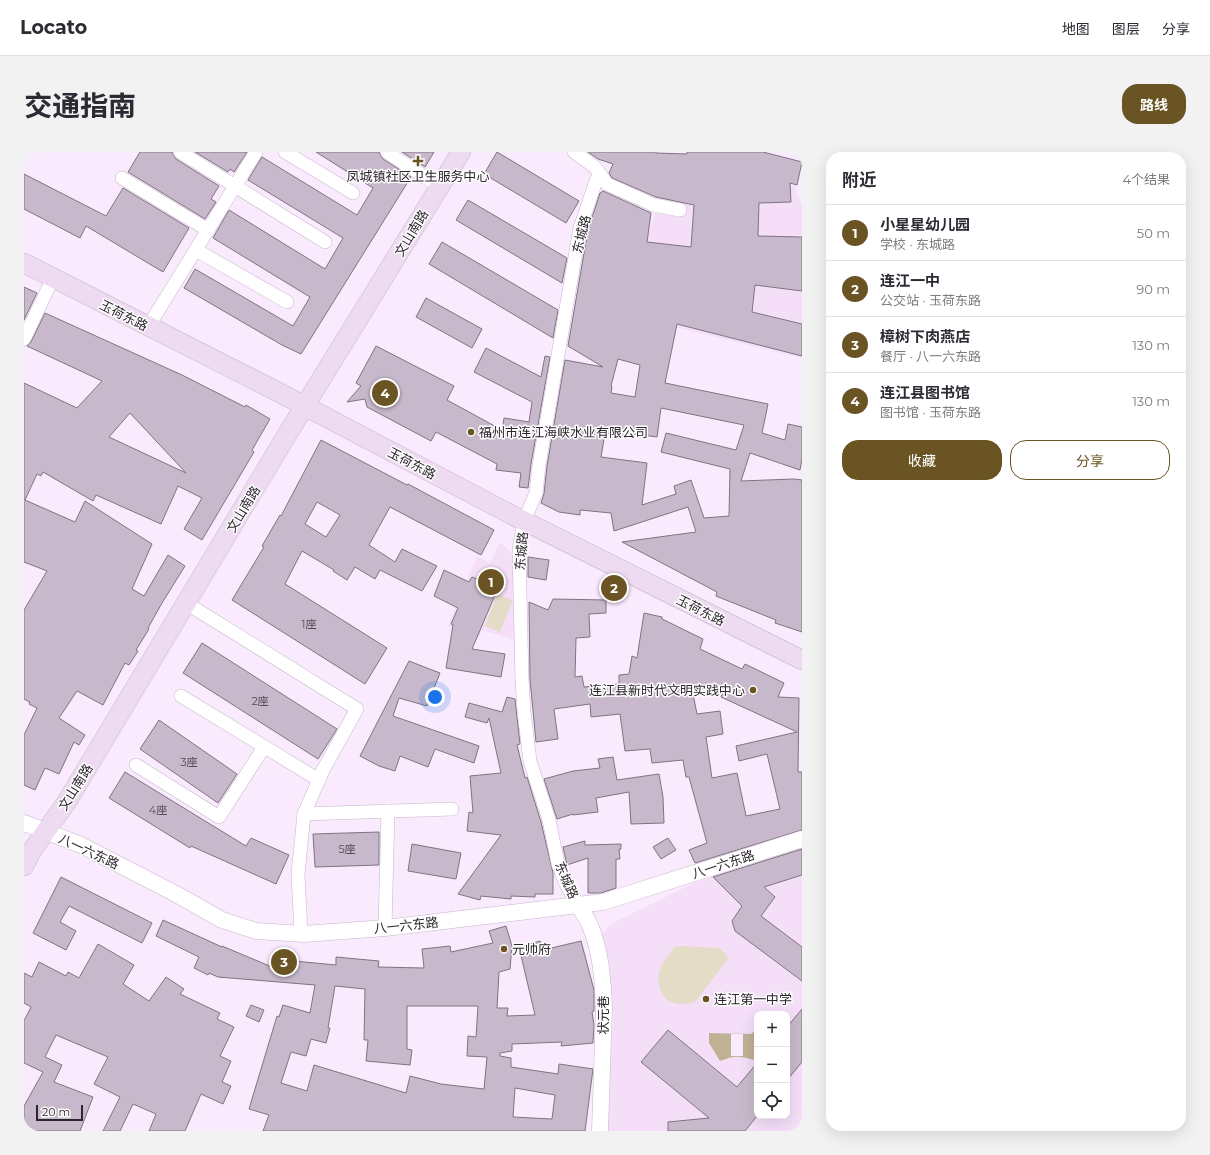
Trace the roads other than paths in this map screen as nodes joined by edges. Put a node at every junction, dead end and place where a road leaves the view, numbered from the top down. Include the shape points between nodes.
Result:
1 (180, 152) edge
2 (256, 152) edge
3 (285, 152) edge
4 (387, 152) edge
5 (461, 152) edge
6 (574, 152) edge
7 (600, 174) junction
8 (122, 178) dead end
9 (236, 186) junction
10 (440, 186) junction
11 (353, 193) dead end
12 (680, 210) dead end
13 (208, 230) junction
14 (325, 242) dead end
15 (196, 250) junction
16 (24, 263) edge
17 (54, 278) junction
18 (287, 302) dead end
19 (148, 327) junction
20 (24, 339) edge
21 (305, 406) junction
22 (524, 521) junction
23 (186, 604) junction
24 (802, 660) edge
25 (181, 696) dead end
26 (264, 747) junction
27 (136, 765) dead end
28 (319, 780) junction
29 (452, 809) dead end
30 (388, 811) junction
31 (304, 814) junction
32 (24, 823) edge
33 (46, 832) junction
34 (802, 839) edge
35 (24, 866) edge
36 (603, 902) junction
37 (578, 905) junction
38 (385, 928) junction
39 (592, 932) junction
40 (300, 933) junction
41 (600, 1131) edge

1 - 9 street
2 - 9 street
3 - 11 street
4 - 10 street
5 - 10 main road, 文山南路
6 - 7 street via 595,167
7 - 12 street via 607,184 654,204
7 - 22 street, 东城路 via 580,228 536,493
8 - 13 street
9 - 13 street
9 - 14 street
10 - 21 main road, 文山南路
13 - 15 street
15 - 18 street
15 - 19 street
16 - 17 main road, 玉荷东路
17 - 19 main road, 玉荷东路
17 - 20 street
19 - 21 main road, 玉荷东路
21 - 22 main road, 玉荷东路
21 - 23 main road, 文山南路
22 - 24 main road, 玉荷东路
22 - 37 street, 东城路 via 519,550 522,686 527,746 549,820 561,873
23 - 28 street via 357,709
23 - 33 main road, 文山南路
25 - 26 street
26 - 27 street via 219,818
26 - 28 street
28 - 31 street
29 - 30 street
30 - 31 street
30 - 38 street
31 - 40 street via 298,874
32 - 33 street, 八一六东路
33 - 35 main road, 文山南路
33 - 40 street, 八一六东路 via 81,845 222,920 256,931
34 - 36 street, 八一六东路
36 - 37 street, 八一六东路
36 - 39 street
37 - 38 street, 八一六东路
37 - 39 street, 状元巷
38 - 40 street, 八一六东路
39 - 41 street, 状元巷 via 600,960 604,1003

